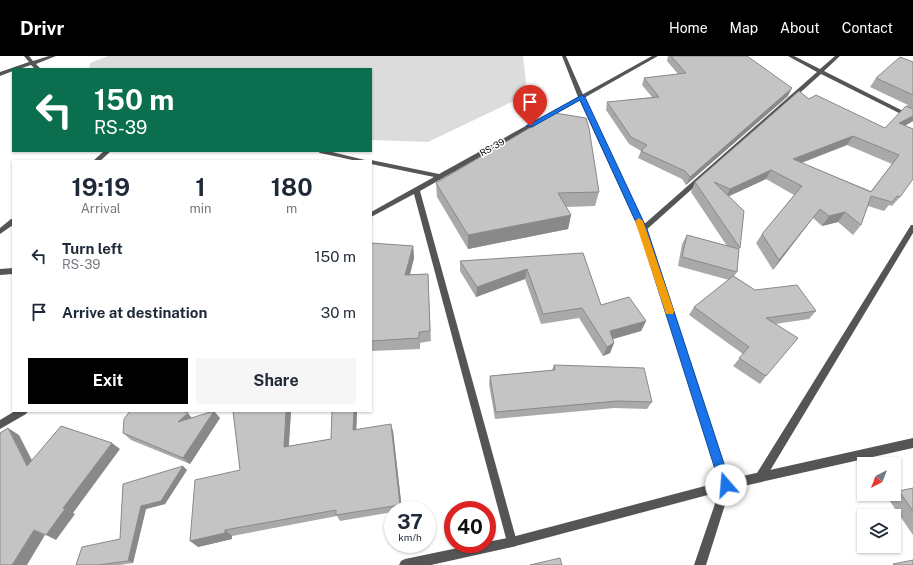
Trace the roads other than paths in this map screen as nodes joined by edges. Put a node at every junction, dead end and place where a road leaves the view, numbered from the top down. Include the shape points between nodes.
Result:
1 (26, 56) edge
2 (54, 56) edge
3 (564, 56) edge
4 (656, 56) edge
5 (790, 56) edge
6 (838, 56) edge
7 (33, 63) junction
8 (17, 68) edge
9 (37, 68) edge
10 (12, 70) edge
11 (821, 71) junction
12 (0, 74) edge
13 (582, 97) junction
14 (913, 118) edge
15 (107, 152) edge
16 (325, 152) edge
17 (97, 160) edge
18 (361, 160) edge
19 (372, 162) edge
20 (439, 176) junction
21 (416, 190) junction
22 (372, 214) edge
23 (12, 222) edge
24 (913, 227) edge
25 (643, 229) junction
26 (0, 232) edge
27 (12, 271) edge
28 (0, 272) edge
29 (22, 412) edge
30 (0, 424) edge
31 (913, 443) edge
32 (761, 476) junction
33 (726, 485) junction
34 (512, 542) junction
35 (405, 565) edge
36 (700, 565) edge

1 - 7 street
2 - 7 street
3 - 13 street
4 - 13 street, RS-39
5 - 11 street
6 - 11 street
7 - 8 street
7 - 9 street
10 - 12 street
11 - 14 street
11 - 25 street
13 - 20 street, RS-39
13 - 25 street
15 - 17 street
16 - 18 street
19 - 20 street
20 - 21 street, RS-39
21 - 22 street, RS-39
21 - 34 street
23 - 26 street
24 - 32 street
25 - 33 street
27 - 28 street
29 - 30 street
31 - 32 street
32 - 33 street
33 - 34 street
33 - 36 street
34 - 35 street

